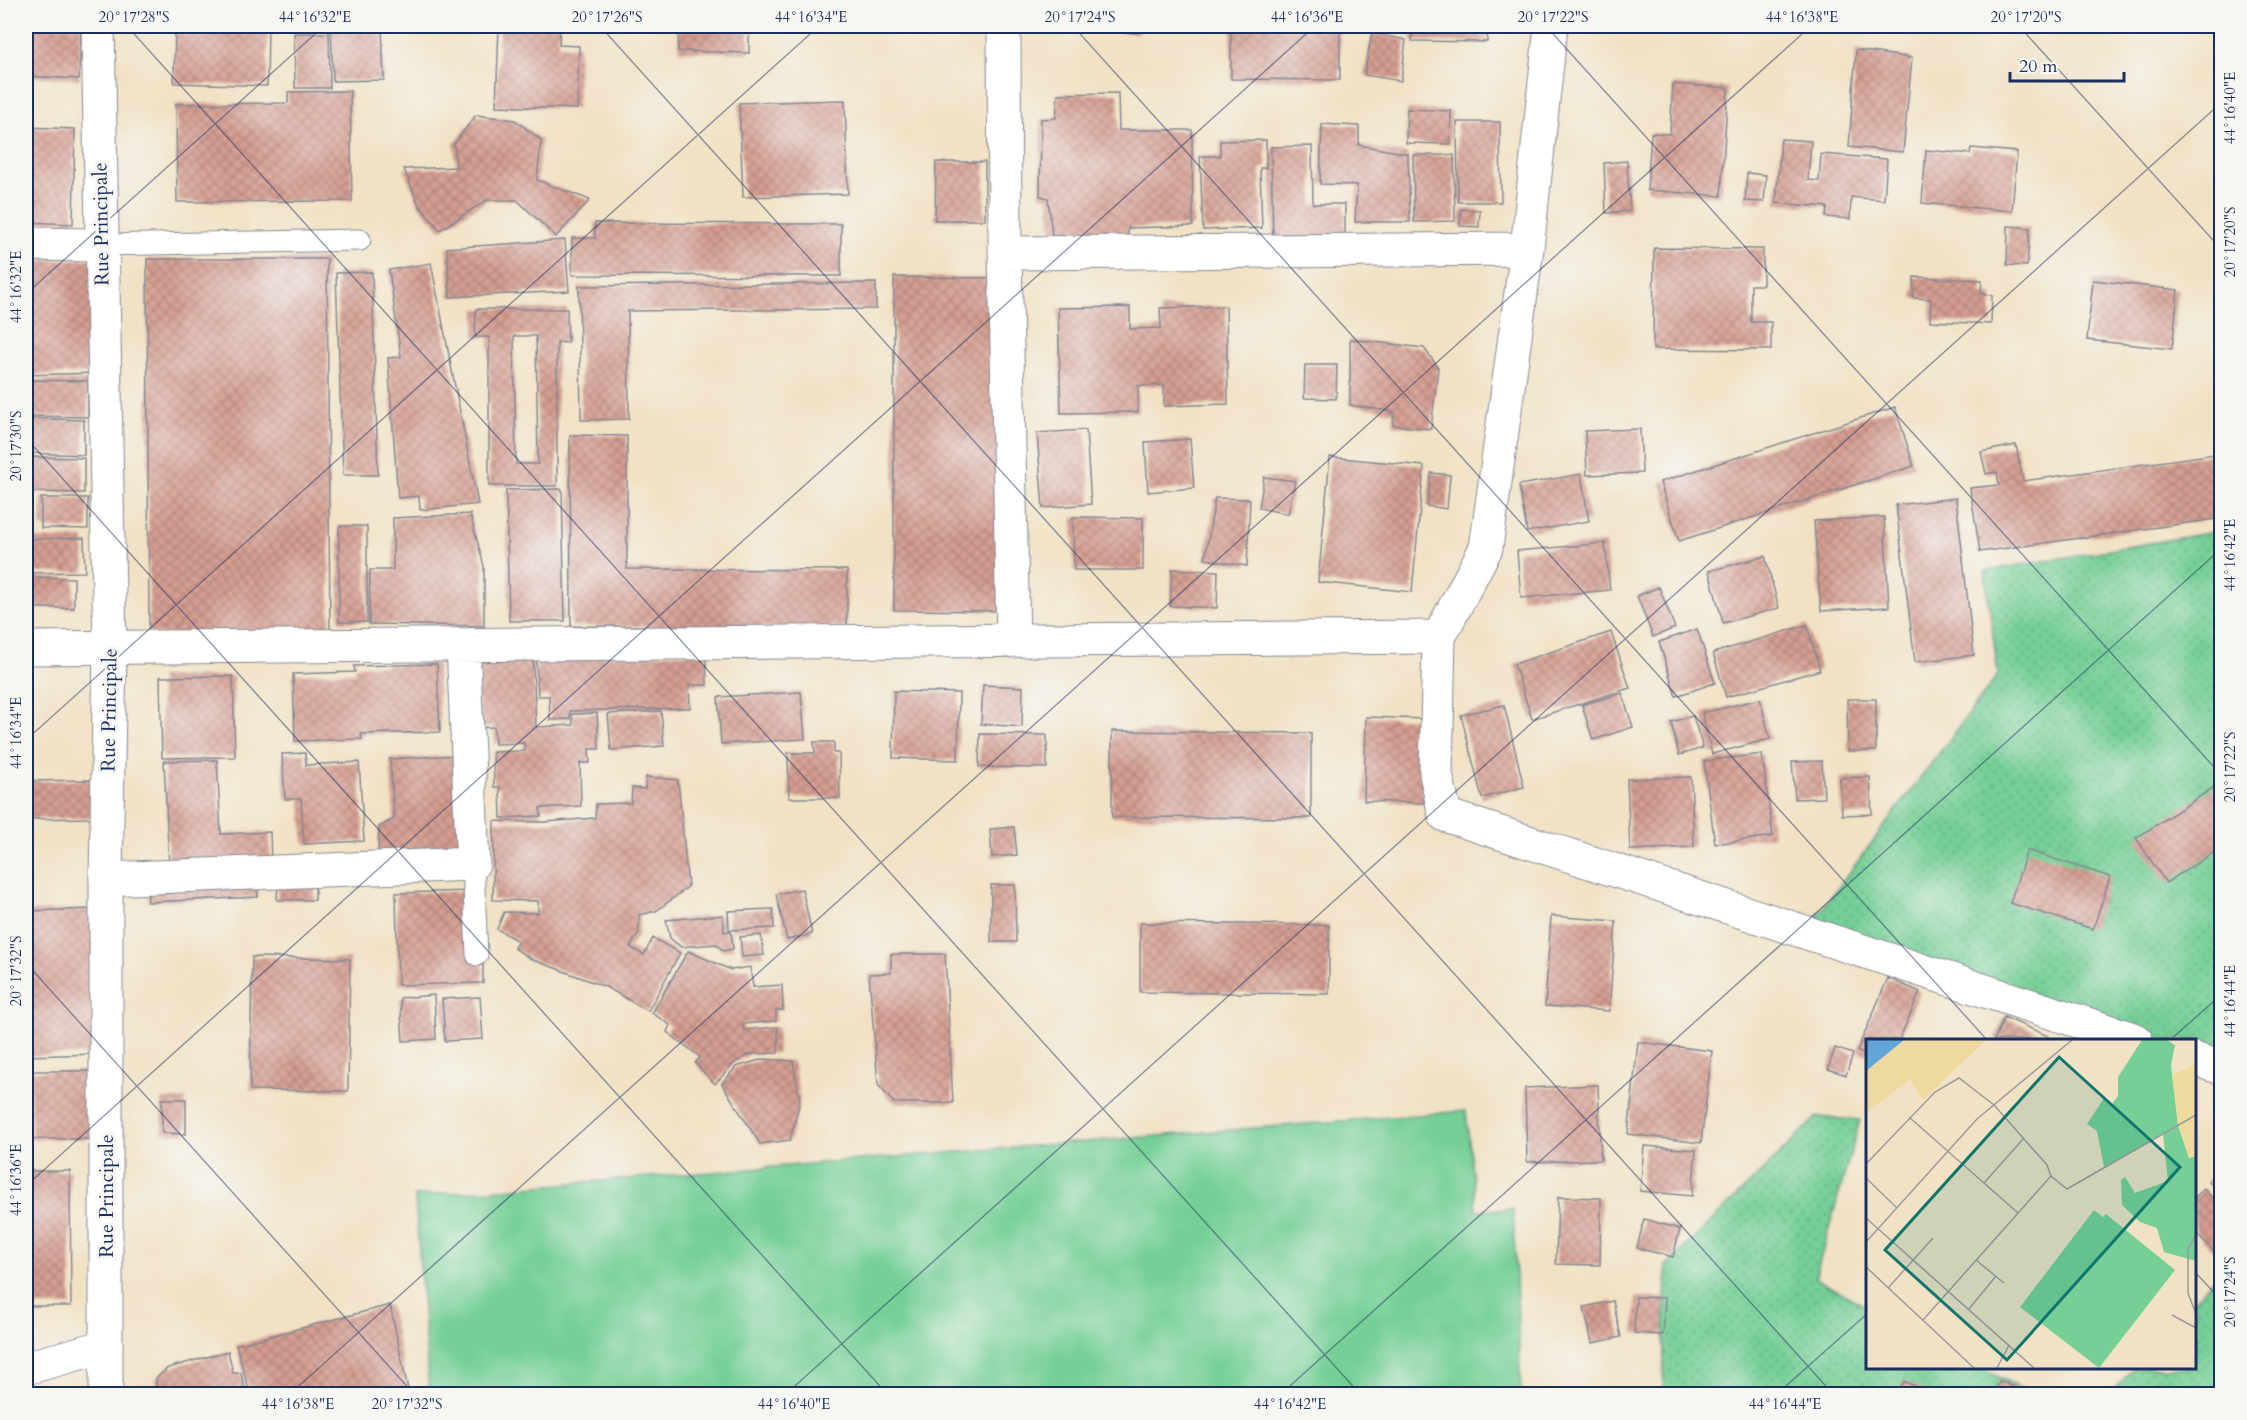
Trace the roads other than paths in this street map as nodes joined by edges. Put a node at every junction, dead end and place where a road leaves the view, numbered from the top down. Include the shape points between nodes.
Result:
1 (98, 26) edge
2 (1004, 26) edge
3 (1551, 26) edge
4 (360, 240) dead end
5 (26, 244) edge
6 (101, 245) junction
7 (1527, 249) junction
8 (1005, 253) junction
9 (1440, 637) junction
10 (1013, 640) junction
11 (463, 645) junction
12 (26, 648) edge
13 (110, 648) junction
14 (473, 864) junction
15 (106, 879) junction
16 (477, 955) dead end
17 (2130, 1039) edge
18 (2196, 1060) edge
19 (2222, 1068) edge
20 (106, 1346) junction
21 (26, 1368) edge
22 (106, 1395) edge

1 - 6 street, Rue Principale
2 - 8 street
3 - 7 street
4 - 6 lane
5 - 6 street
6 - 13 street, Rue Principale
7 - 8 street
7 - 9 street via 1486,548
8 - 10 street
9 - 10 street
9 - 17 street via 1436,774 1445,815
10 - 11 street
11 - 13 street
11 - 14 street
12 - 13 street
13 - 15 street, Rue Principale
14 - 15 street
14 - 16 lane
15 - 20 street, Rue Principale
18 - 19 street
20 - 21 street
20 - 22 street, Rue Principale

